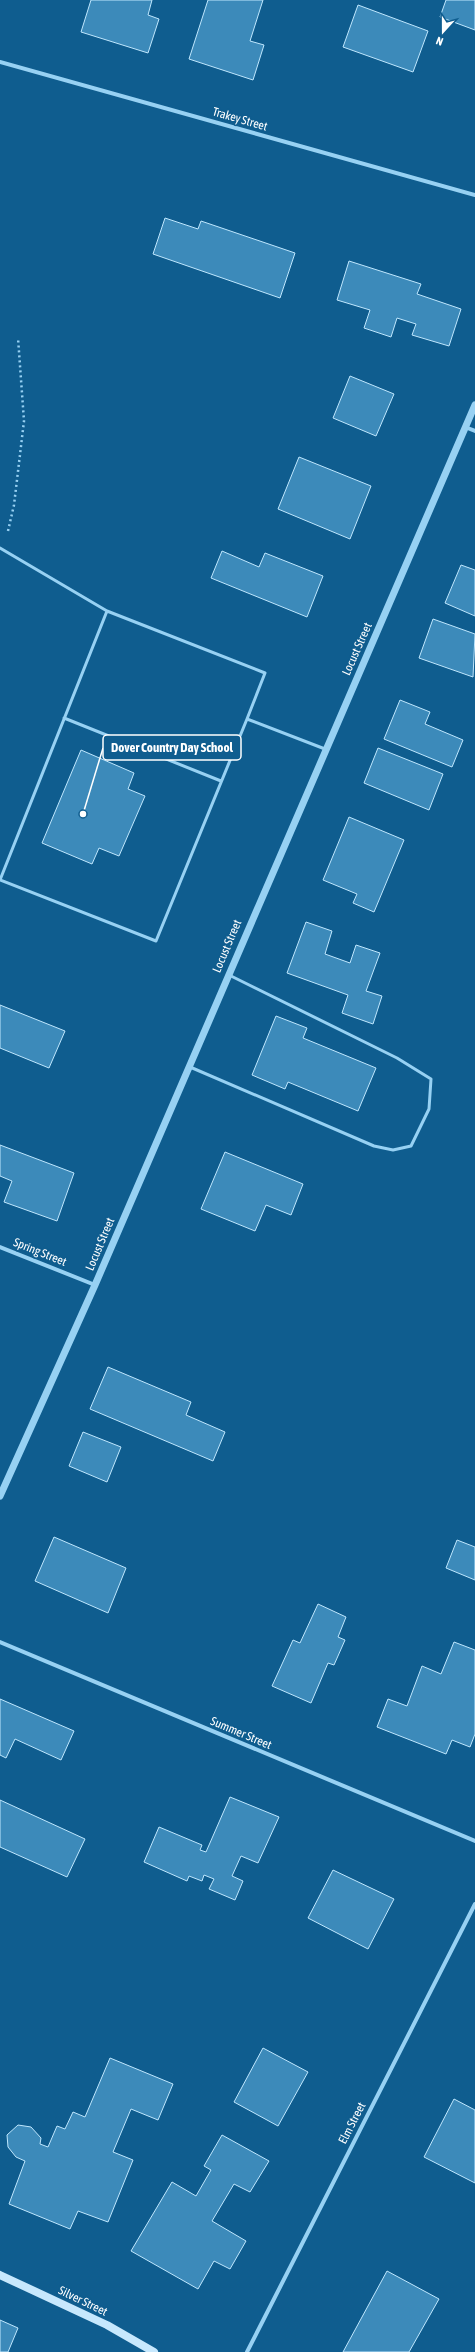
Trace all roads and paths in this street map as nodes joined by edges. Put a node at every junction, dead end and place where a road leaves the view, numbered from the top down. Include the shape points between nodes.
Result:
1 (0, 62) edge
2 (475, 195) edge
3 (18, 338) dead end
4 (475, 405) edge
5 (465, 427) junction
6 (475, 430) edge
7 (2, 548) edge
8 (107, 611) junction
9 (64, 718) junction
10 (247, 719) junction
11 (325, 749) junction
12 (221, 781) junction
13 (227, 974) junction
14 (188, 1067) junction
15 (0, 1247) edge
16 (95, 1285) junction
17 (0, 1496) edge
18 (0, 1642) edge
19 (475, 1841) edge
20 (475, 1904) edge
21 (0, 2275) edge
22 (154, 2352) edge
23 (247, 2352) edge

1 - 2 street, Trakey Street
3 - 7 path via 24,421 14,505
4 - 5 street, Locust Street
5 - 6 street
5 - 11 street, Locust Street
7 - 8 lane
8 - 9 lane
8 - 10 lane via 265,673
9 - 12 lane
9 - 12 lane via 0,880 156,941
10 - 11 lane
10 - 12 lane
11 - 13 street, Locust Street
13 - 14 street, Locust Street
13 - 14 lane via 397,1058 431,1079 429,1109 411,1146 393,1150 374,1146
14 - 16 street, Locust Street
15 - 16 street, Spring Street
16 - 17 street, Locust Street
18 - 19 street, Summer Street
20 - 23 street, Elm Street
21 - 22 main road, Silver Street via 107,2325

